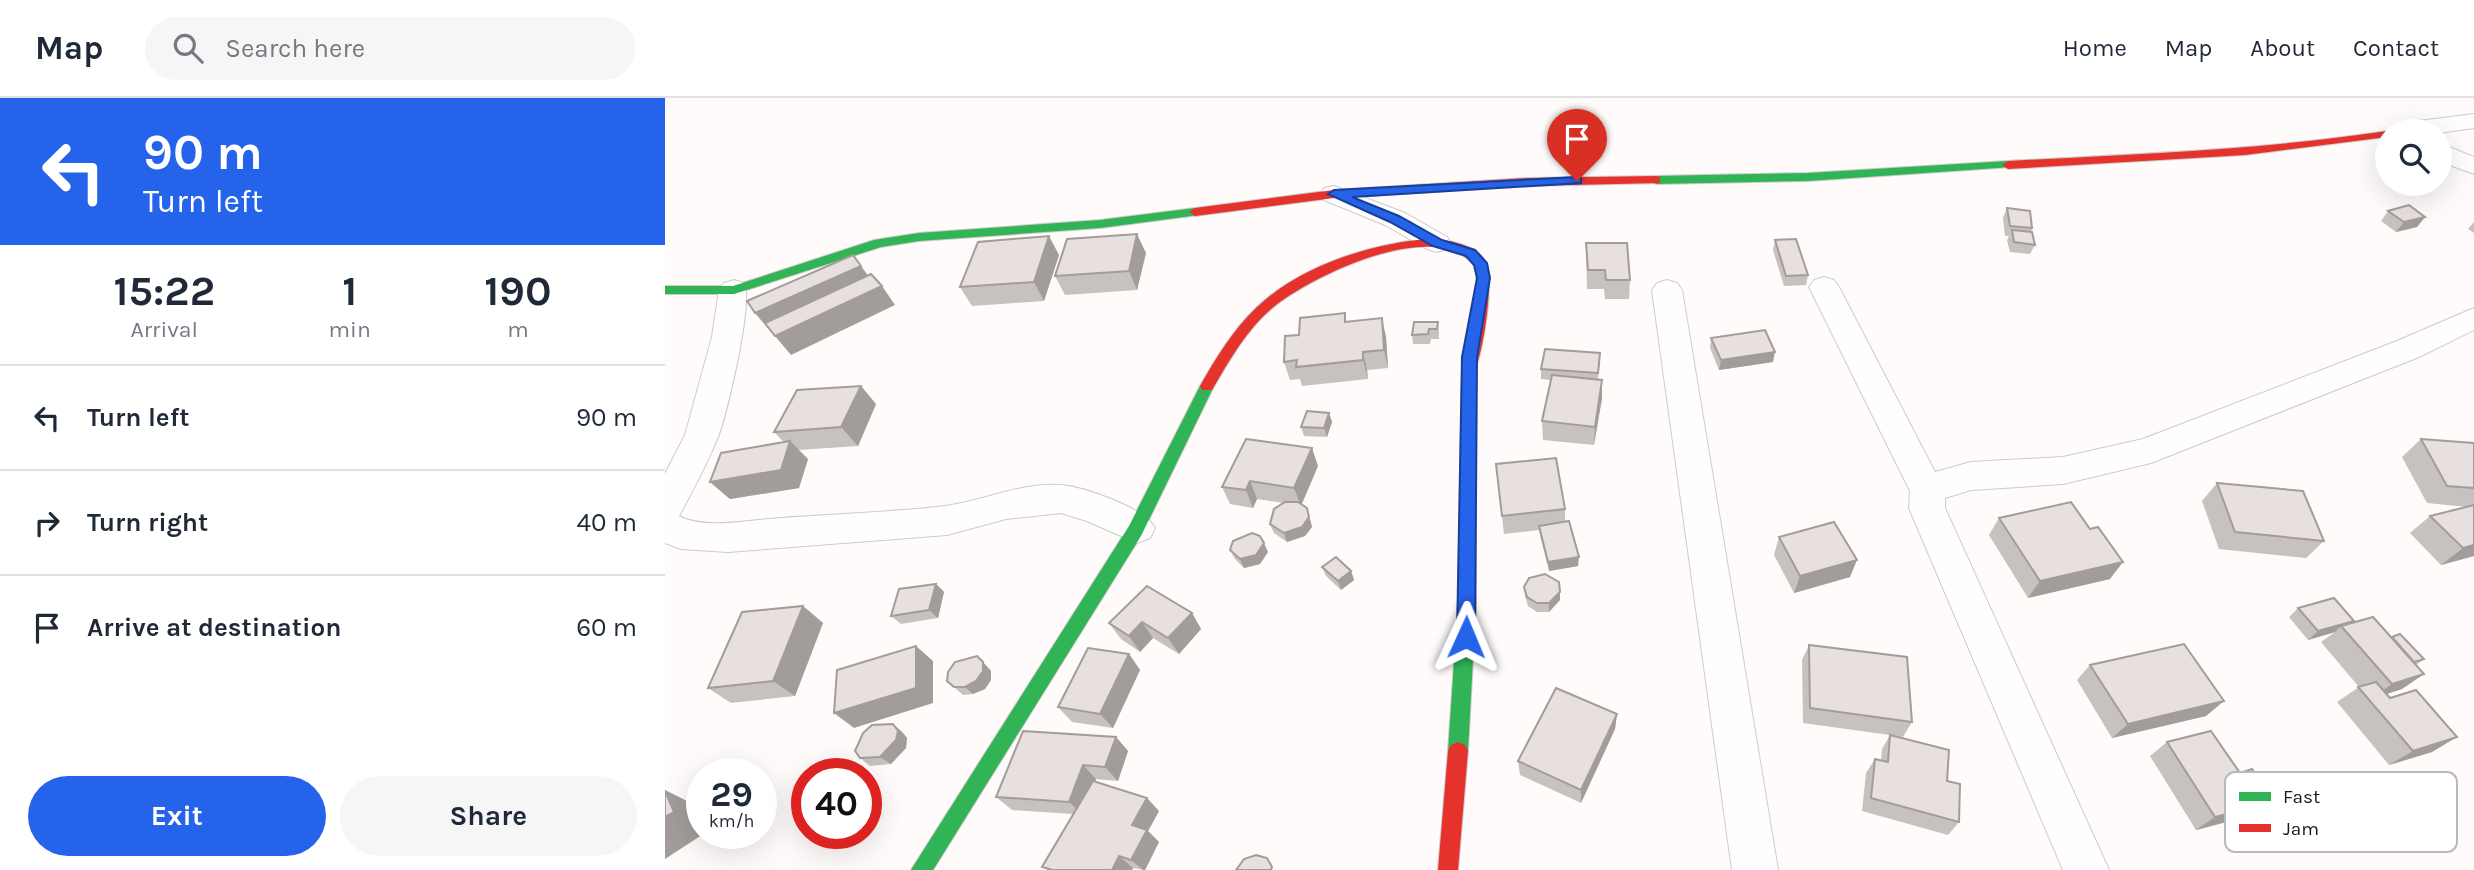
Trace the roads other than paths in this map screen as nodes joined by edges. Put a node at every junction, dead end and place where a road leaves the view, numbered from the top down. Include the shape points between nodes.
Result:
1 (2474, 121) edge
2 (2452, 124) edge
3 (2375, 136) edge
4 (2452, 157) edge
5 (2474, 166) edge
6 (1334, 194) junction
7 (1437, 243) junction
8 (1824, 287) dead end
9 (665, 290) edge
10 (734, 290) junction
11 (1667, 290) dead end
12 (2474, 318) edge
13 (1928, 491) junction
14 (666, 509) edge
15 (1137, 528) junction
16 (921, 870) edge
17 (1448, 870) edge
18 (1755, 870) edge
19 (2086, 870) edge

1 - 2 street
3 - 6 street via 2330,145 2194,157 1808,177 1528,182
4 - 5 street
6 - 7 street via 1395,219
6 - 10 street via 1100,223 905,239
7 - 15 street via 1378,251 1314,275 1288,289 1249,323 1184,429
7 - 17 street via 1471,253 1481,263 1483,278 1469,357 1466,637
8 - 13 street
9 - 10 street
10 - 14 street via 702,435
11 - 18 street
12 - 13 street via 2408,349 2151,450 2048,473 1949,479
13 - 19 street via 1927,508
14 - 15 street via 681,534 728,537 947,520 1006,505 1061,499
15 - 16 street

